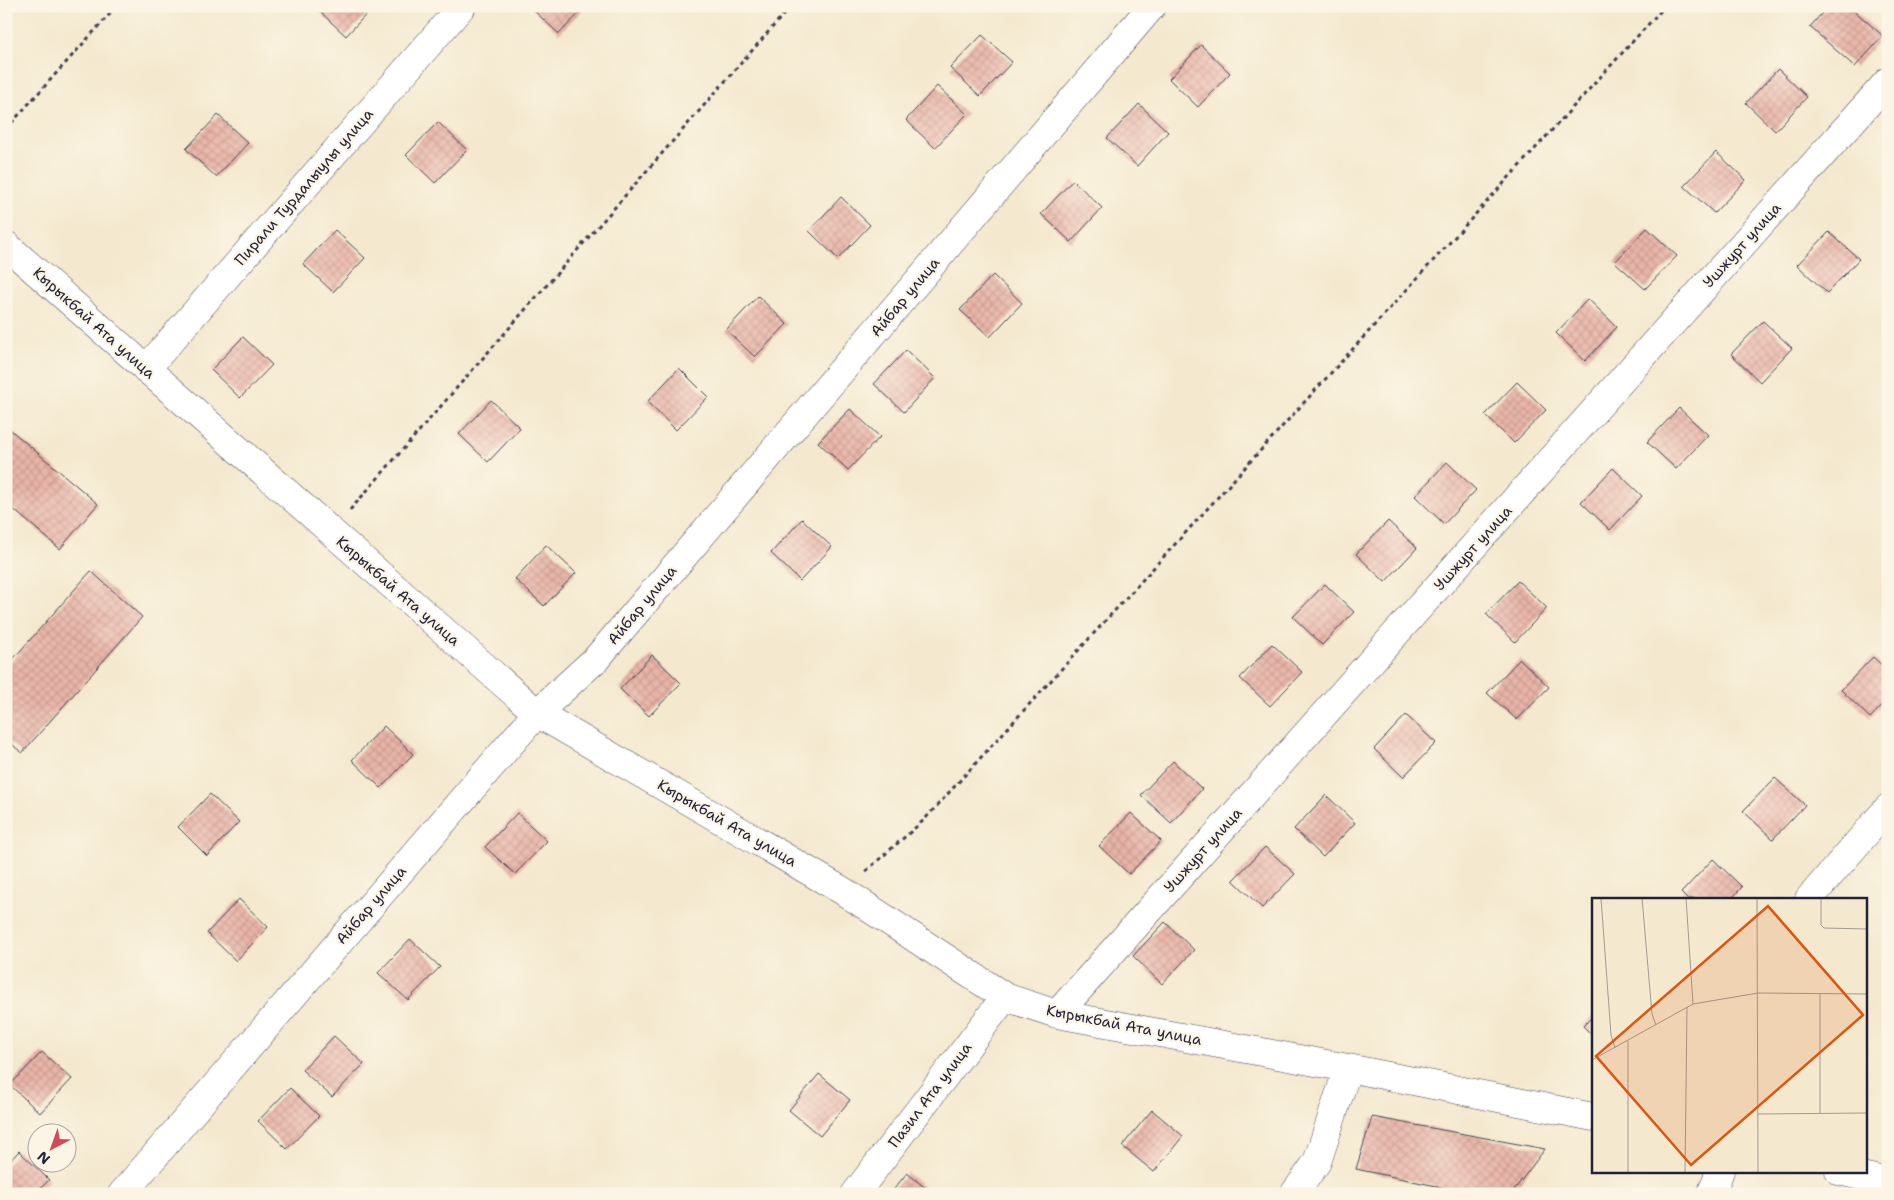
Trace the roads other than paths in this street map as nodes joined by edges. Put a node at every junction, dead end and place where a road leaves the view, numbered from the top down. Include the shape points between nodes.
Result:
1 (462, 6) edge
2 (1152, 6) edge
3 (1888, 81) edge
4 (6, 245) edge
5 (146, 368) junction
6 (537, 713) junction
7 (1888, 808) edge
8 (1811, 898) edge
9 (1005, 997) junction
10 (1057, 1014) junction
11 (1348, 1068) junction
12 (1592, 1117) edge
13 (1720, 1172) edge
14 (1843, 1172) edge
15 (1888, 1182) edge
16 (122, 1194) edge
17 (855, 1194) edge
18 (1294, 1194) edge
19 (1711, 1194) edge

1 - 5 street, Пирали Турдалыулы улица
2 - 6 street, Айбар улица via 597,658
3 - 10 street, Ушжурт улица
4 - 5 street, Кырыкбай Ата улица
5 - 6 street, Кырыкбай Ата улица
6 - 9 street, Кырыкбай Ата улица via 843,891
6 - 16 street, Айбар улица
7 - 8 street
9 - 10 street, Кырыкбай Ата улица
9 - 17 street, Пазил Ата улица
10 - 11 street, Кырыкбай Ата улица
11 - 12 street, Кырыкбай Ата улица
11 - 18 street via 1317,1162
13 - 19 street
14 - 15 street

